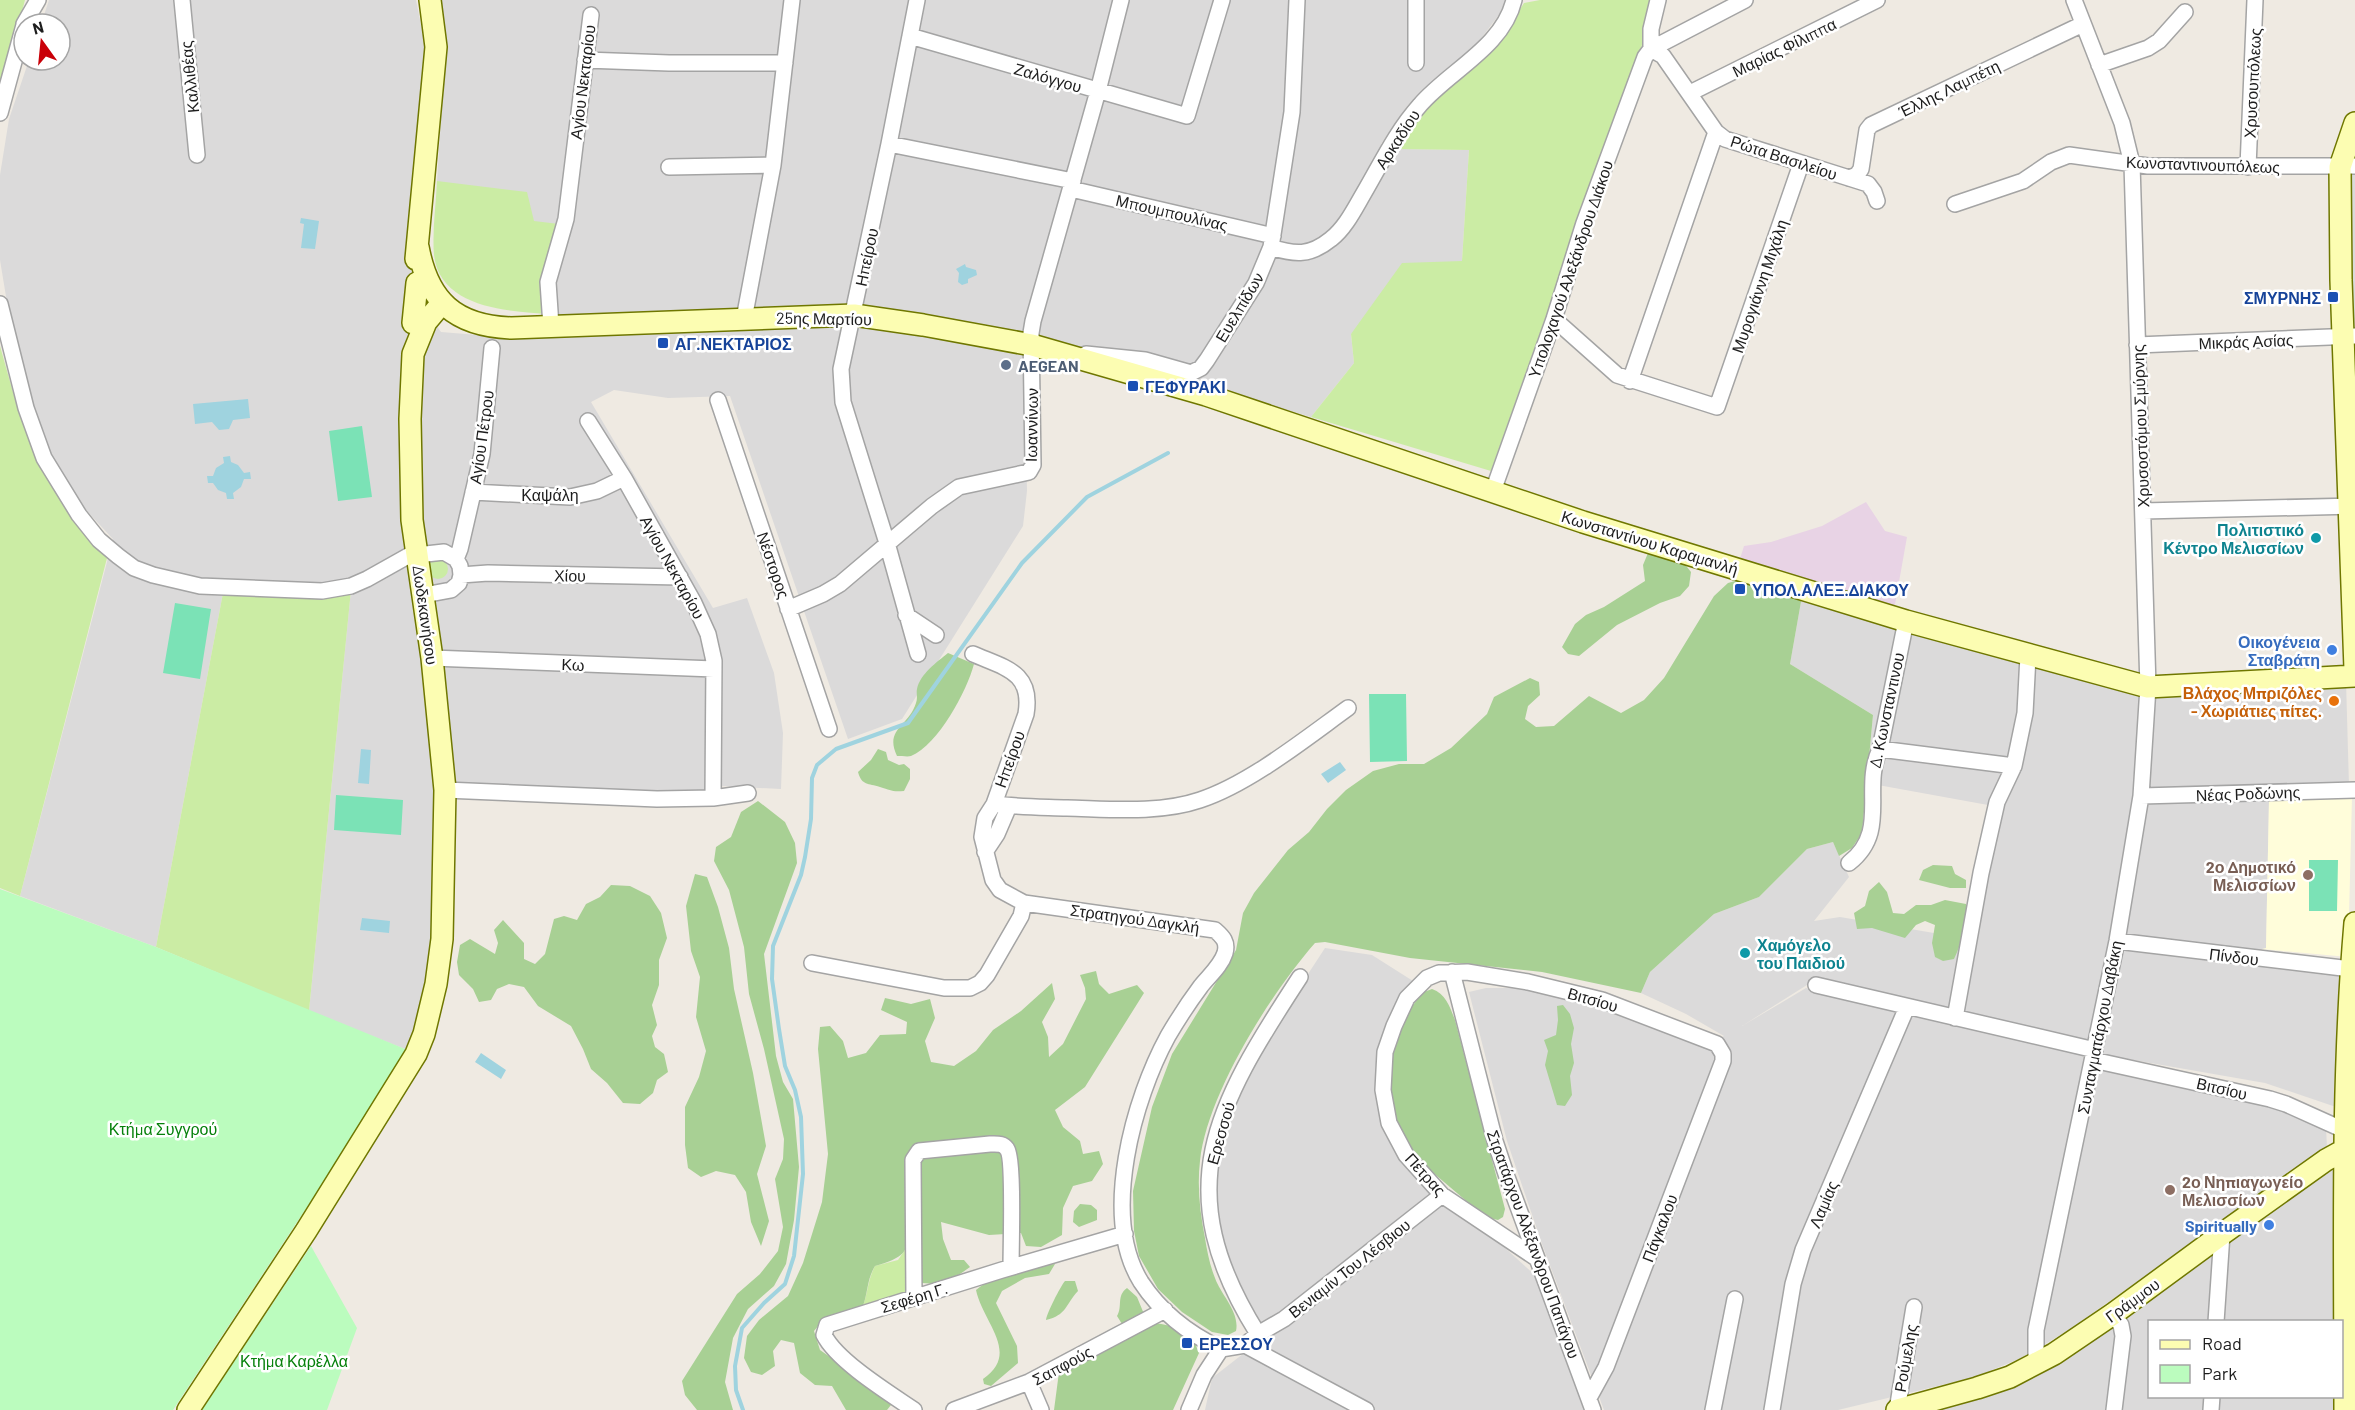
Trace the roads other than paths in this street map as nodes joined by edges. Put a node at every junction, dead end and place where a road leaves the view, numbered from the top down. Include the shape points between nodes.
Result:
1 (182, 0) edge
2 (430, 0) edge
3 (792, 0) edge
4 (917, 0) edge
5 (1121, 0) edge
6 (1222, 0) edge
7 (1297, 0) edge
8 (1416, 0) edge
9 (1514, 0) edge
10 (1658, 0) edge
11 (1745, 0) edge
12 (1877, 0) edge
13 (2074, 0) edge
14 (2255, 0) edge
15 (2185, 12) dead end
16 (591, 15) dead end
17 (2083, 24) junction
18 (910, 36) junction
19 (1651, 49) junction
20 (585, 60) junction
21 (785, 63) junction
22 (1416, 63) dead end
23 (2099, 65) junction
24 (12, 68) edge
25 (1098, 91) junction
26 (1690, 93) junction
27 (0, 113) edge
28 (2355, 123) edge
29 (1716, 132) junction
30 (890, 144) junction
31 (197, 155) dead end
32 (1801, 164) junction
33 (2132, 164) junction
34 (773, 165) junction
35 (669, 167) dead end
36 (2248, 167) junction
37 (2347, 167) edge
38 (1849, 178) junction
39 (1072, 185) junction
40 (1877, 201) dead end
41 (1955, 204) dead end
42 (1272, 241) junction
43 (2348, 280) edge
44 (0, 304) edge
45 (430, 309) junction
46 (854, 315) junction
47 (744, 319) junction
48 (1554, 319) junction
49 (551, 326) junction
50 (2349, 337) edge
51 (1032, 345) junction
52 (2137, 345) junction
53 (492, 348) dead end
54 (1067, 354) junction
55 (1630, 381) junction
56 (1166, 383) joint
57 (718, 400) dead end
58 (588, 421) dead end
59 (624, 478) junction
60 (1492, 491) junction
61 (473, 492) junction
62 (2352, 507) edge
63 (2143, 511) junction
64 (887, 543) junction
65 (418, 554) junction
66 (456, 559) junction
67 (461, 575) junction
68 (680, 577) junction
69 (424, 595) junction
70 (788, 609) junction
71 (906, 615) junction
72 (1906, 621) junction
73 (936, 635) dead end
74 (918, 654) dead end
75 (974, 654) dead end
76 (2028, 656) junction
77 (432, 658) junction
78 (714, 669) junction
79 (2355, 669) edge
80 (2355, 676) edge
81 (2148, 687) junction
82 (1348, 708) dead end
83 (829, 729) dead end
84 (1880, 748) junction
85 (2014, 766) junction
86 (445, 790) junction
87 (2355, 790) edge
88 (748, 793) dead end
89 (2141, 796) junction
90 (713, 798) junction
91 (994, 804) junction
92 (1010, 806) junction
93 (985, 852) junction
94 (1849, 863) dead end
95 (1000, 890) joint
96 (1024, 903) junction
97 (2355, 923) edge
98 (2117, 941) junction
99 (812, 963) dead end
100 (2351, 969) junction
101 (1452, 972) junction
102 (1300, 977) dead end
103 (1816, 985) dead end
104 (1908, 1007) junction
105 (1955, 1018) junction
106 (1723, 1054) joint
107 (2094, 1055) junction
108 (2349, 1132) edge
109 (2350, 1177) edge
110 (1442, 1195) junction
111 (1125, 1234) junction
112 (2222, 1234) junction
113 (1536, 1258) junction
114 (1011, 1267) junction
115 (914, 1298) junction
116 (1736, 1299) dead end
117 (1914, 1307) dead end
118 (1165, 1310) junction
119 (2113, 1314) junction
120 (2216, 1320) edge
121 (1258, 1334) junction
122 (1245, 1345) junction
123 (1221, 1349) junction
124 (2036, 1364) junction
125 (1029, 1382) junction
126 (1591, 1404) edge
127 (1190, 1409) edge
128 (188, 1410) edge
129 (914, 1410) edge
130 (954, 1410) edge
131 (1041, 1410) edge
132 (1366, 1410) edge
133 (1713, 1410) edge
134 (1772, 1410) edge
135 (1897, 1410) edge
136 (2114, 1410) edge
137 (2344, 1410) edge

1 - 31 street, Καλλιθέας
2 - 45 street via 436,46 415,270
3 - 21 street
4 - 18 street, Ηπείρου
5 - 25 street, Ιωαννίνων
6 - 25 street, Ζαλόγγου via 1187,116
7 - 42 street, Ευελπίδων via 1292,112
8 - 22 street
9 - 42 street, Αρκαδίου via 1500,29 1420,104 1402,127 1334,237 1320,247 1292,254
10 - 19 street
11 - 19 street
12 - 26 street, Μαρίας Φίλιππα
13 - 17 street, Χρυσοστόμου Σμύρνης
14 - 36 street, Χρυσουπόλεως
15 - 23 street via 2148,48
16 - 20 street, Αγίου Νεκταρίου
17 - 23 street, Χρυσοστόμου Σμύρνης
17 - 38 street, Έλλης Λαμπέτη via 1871,125 1861,170
18 - 25 street, Ζαλόγγου
18 - 30 street, Ηπείρου
19 - 26 street, Ρώτα Βασιλείου via 1663,56
19 - 48 street, Υπολοχαγού Αλεξάνδρου Διάκου via 1635,78
20 - 21 street
20 - 49 street, Αγίου Νεκταρίου via 566,219 548,282
21 - 34 street
23 - 33 street, Χρυσοστόμου Σμύρνης via 2122,123
24 - 27 street
25 - 39 street, Ιωαννίνων
26 - 29 street, Ρώτα Βασιλείου
28 - 37 street
29 - 32 street, Ρώτα Βασιλείου via 1725,139
29 - 55 street
30 - 39 street, Μπουμπουλίνας
30 - 46 street, Ηπείρου
32 - 38 street, Ρώτα Βασιλείου
32 - 55 street, Μυρογιάννη Μιχάλη via 1717,407
33 - 36 street, Κωνσταντινουπόλεως
33 - 41 street, Κωνσταντινουπόλεως via 2068,155 2023,181
33 - 52 street, Χρυσοστόμου Σμύρνης
34 - 35 street
34 - 47 street
36 - 37 street, Κωνσταντινουπόλεως
37 - 43 street
38 - 40 street, Ρώτα Βασιλείου via 1868,184
39 - 42 street, Μπουμπουλίνας
39 - 51 street, Ιωαννίνων via 1033,321
42 - 54 street, Ευελπίδων via 1256,284 1201,368 1191,373 1127,357
43 - 50 street
44 - 65 street via 26,408 45,458 99,540 134,568 200,586 322,591 359,583
45 - 49 street, 25ης Μαρτίου via 486,326
45 - 65 street, Δωδεκανήσου via 413,354 410,440 412,520
46 - 47 street, 25ης Μαρτίου
46 - 51 street, 25ης Μαρτίου
46 - 64 street, Ηπείρου via 841,369 843,402
47 - 49 street, 25ης Μαρτίου
48 - 55 street via 1617,375
48 - 60 street, Υπολοχαγού Αλεξάνδρου Διάκου
50 - 52 street, Μικράς Ασίας
50 - 62 street
51 - 54 street, 25ης Μαρτίου
51 - 64 street, Ιωαννίνων via 1033,465 1029,472 959,488
52 - 63 street, Χρυσοστόμου Σμύρνης
53 - 61 street, Αγίου Πέτρου via 482,454
54 - 56 street, 25ης Μαρτίου
56 - 60 street, Κωνσταντίνου Καραμανλή
57 - 70 street, Νέστορος
58 - 59 street, Αγίου Νεκταρίου
59 - 61 street, Καψάλη via 597,491 570,497
59 - 68 street, Αγίου Νεκταρίου
60 - 72 street, Κωνσταντίνου Καραμανλή
61 - 66 street, Αγίου Πέτρου
62 - 63 street
62 - 79 street
63 - 81 street, Χρυσοστόμου Σμύρνης
64 - 70 street, Ιωαννίνων via 833,588
64 - 71 street, Ηπείρου
65 - 66 street via 444,552
65 - 69 street, Δωδεκανήσου
66 - 67 street
67 - 68 street, Χίου
67 - 69 street via 451,590
68 - 78 street, Αγίου Νεκταρίου via 708,634
69 - 77 street, Δωδεκανήσου
70 - 83 street, Νέστορος
71 - 73 street
71 - 74 street, Ηπείρου
72 - 76 street, Κωνσταντίνου Καραμανλή
72 - 84 street, Δ. Κωνσταντινου
75 - 91 street, Ηπείρου via 1012,671 1021,679 1028,700
76 - 81 street, Κωνσταντίνου Καραμανλή
76 - 85 street via 2025,712
77 - 78 street, Κω
77 - 86 street, Δωδεκανήσου
78 - 90 street, Αγίου Νεκταρίου
80 - 81 street, Κωνσταντίνου Καραμανλή
81 - 89 street, Συνταγματάρχου Δαβάκη
82 - 92 street via 1281,756 1227,789 1199,800 1146,808
84 - 85 street
84 - 94 street, Δ. Κωνσταντινου via 1872,776 1874,818 1870,837 1861,854
85 - 105 street via 2001,789 1995,811
86 - 90 street
86 - 128 street, Δωδεκανήσου via 442,939 436,984 419,1049
87 - 89 street, Νέας Ροδώνης
88 - 90 street
89 - 98 street, Συνταγματάρχου Δαβάκη
91 - 92 street
91 - 93 street, Ηπείρου via 982,827
92 - 93 street
93 - 95 street, Ηπείρου
95 - 96 street, Στρατηγού Δαγκλή
96 - 99 street via 1021,916 987,975 970,988 944,988
96 - 111 street, Στρατηγού Δαγκλή via 1215,930 1226,944 1221,961 1169,1035 1147,1084 1128,1148
97 - 100 street
98 - 100 street, Πίνδου
98 - 107 street, Συνταγματάρχου Δαβάκη
100 - 108 street
101 - 106 street, Βιτσίου via 1528,982 1602,1000 1717,1044
101 - 110 street, Πέτρας via 1427,978 1407,998 1385,1052 1383,1081 1389,1123 1406,1155
101 - 113 street, Στρατάρχου Αλέξανδρου Παπάγου via 1495,1141
102 - 121 street, Ερεσσού via 1239,1079 1209,1162 1209,1218 1219,1254 1229,1283
103 - 104 street, Βιτσίου
104 - 105 street, Βιτσίου
104 - 134 street, Λαμίας via 1803,1250 1793,1284
105 - 107 street, Βιτσίου
106 - 126 street, Πάγκαλου
107 - 108 street, Βιτσίου via 2270,1099
107 - 124 street, Συνταγματάρχου Δαβάκη via 2036,1330
108 - 109 street
108 - 112 street, Γράμμου
109 - 137 street
110 - 113 street, Πέτρας
110 - 121 street, Βενιαμίν Του Λέσβιου via 1284,1319
111 - 114 street, Σεφέρη Γ.
111 - 118 street, Στρατηγού Δαγκλή via 1140,1280
112 - 119 street, Γράμμου
112 - 120 street
113 - 126 street, Στρατάρχου Αλέξανδρου Παπάγου
114 - 115 street, Σεφέρη Γ.
114 - 115 street via 1012,1174 1006,1147 990,1144 919,1151 913,1160
115 - 129 street, Σεφέρη Γ. via 833,1322 824,1331 827,1340 847,1360
116 - 133 street
117 - 135 street, Ρούμελης
118 - 123 street, Στρατηγού Δαγκλή via 1193,1334
118 - 125 street, Σαπφούς
119 - 124 street, Γράμμου
119 - 136 street via 2124,1336
121 - 122 street, Βενιαμίν Του Λέσβιου
122 - 123 street
122 - 132 street
123 - 127 street via 1204,1375
124 - 135 street, Γράμμου via 1977,1388
125 - 130 street, Σαπφούς
125 - 131 street

